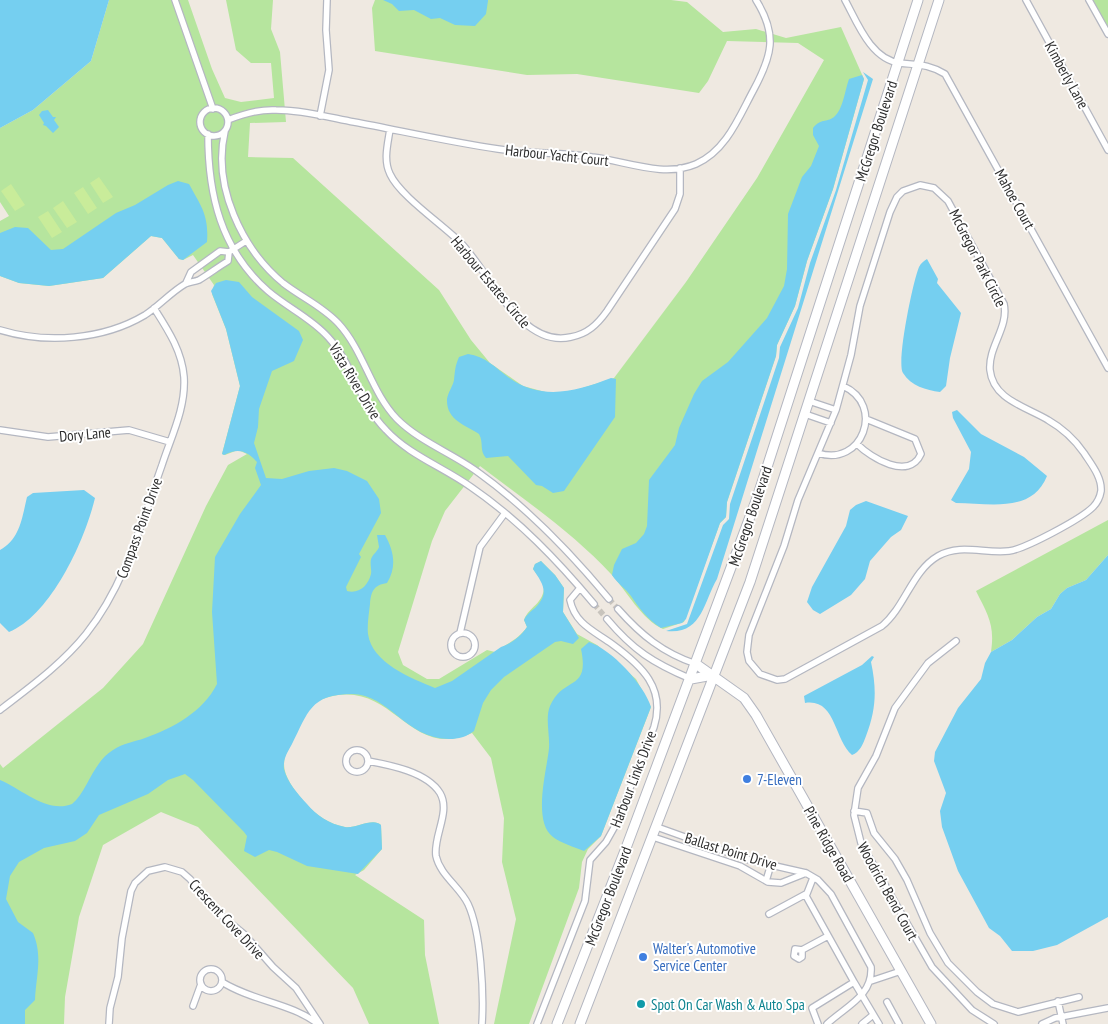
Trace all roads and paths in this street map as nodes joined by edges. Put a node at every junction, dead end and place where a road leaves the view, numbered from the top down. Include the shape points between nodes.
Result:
1 (175, 0) edge
2 (327, 0) edge
3 (756, 0) edge
4 (845, 0) edge
5 (918, 0) edge
6 (938, 0) edge
7 (1026, 0) edge
8 (1089, 0) edge
9 (1108, 34) edge
10 (898, 63) junction
11 (918, 64) junction
12 (213, 109) junction
13 (320, 116) junction
14 (228, 120) junction
15 (390, 129) junction
16 (225, 131) junction
17 (208, 134) junction
18 (1108, 150) edge
19 (680, 168) junction
20 (246, 241) junction
21 (231, 251) junction
22 (205, 262) junction
23 (212, 271) junction
24 (186, 283) junction
25 (154, 308) junction
26 (0, 330) edge
27 (1108, 368) edge
28 (843, 386) junction
29 (810, 401) junction
30 (836, 410) junction
31 (805, 414) junction
32 (866, 419) junction
33 (831, 423) junction
34 (0, 430) edge
35 (170, 442) junction
36 (857, 444) junction
37 (818, 453) junction
38 (506, 513) junction
39 (580, 588) junction
40 (609, 599) tunnel mouth
41 (594, 604) tunnel mouth
42 (618, 609) tunnel mouth
43 (607, 619) tunnel mouth
44 (460, 633) junction
45 (956, 641) dead end
46 (696, 664) junction
47 (713, 675) junction
48 (691, 679) junction
49 (0, 709) edge
50 (368, 761) dead end
51 (854, 810) junction
52 (657, 828) junction
53 (653, 837) junction
54 (736, 855) junction
55 (733, 864) junction
56 (771, 864) junction
57 (806, 874) junction
58 (813, 878) junction
59 (766, 881) junction
60 (806, 894) junction
61 (769, 914) dead end
62 (828, 936) junction
63 (802, 950) dead end
64 (901, 970) junction
65 (871, 981) junction
66 (222, 982) junction
67 (854, 982) junction
68 (201, 984) junction
69 (862, 995) junction
70 (1079, 997) dead end
71 (1058, 1001) junction
72 (887, 1002) dead end
73 (1108, 1003) edge
74 (193, 1006) dead end
75 (1108, 1008) edge
76 (873, 1015) junction
77 (1060, 1017) junction
78 (110, 1024) edge
79 (319, 1024) edge
80 (482, 1024) edge
81 (537, 1024) edge
82 (557, 1024) edge
83 (580, 1024) edge
84 (818, 1024) edge
85 (827, 1024) edge
86 (862, 1024) edge
87 (879, 1024) edge
88 (899, 1024) edge
89 (931, 1024) edge
90 (994, 1024) edge
91 (1042, 1024) edge
92 (1063, 1024) edge

1 - 12 street
2 - 13 street via 329,70
3 - 19 street, Harbour Yacht Court via 771,33 769,58 730,133 705,159
4 - 10 street via 875,49
5 - 10 main road, McGregor Boulevard
6 - 11 main road, McGregor Boulevard
7 - 18 street, Kimberly Lane
8 - 9 street
10 - 11 street, Mahoe Court
10 - 46 main road, McGregor Boulevard via 757,498
11 - 27 street, Mahoe Court via 926,64 945,74 954,88
11 - 29 main road, McGregor Boulevard
12 - 14 street via 224,113
12 - 17 street via 201,118 202,128
13 - 14 street, Harbour Yacht Court via 266,110
13 - 15 street, Harbour Yacht Court
14 - 16 street
15 - 19 street, Harbour Yacht Court via 514,151 590,156 664,169
15 - 19 street, Harbour Estates Circle via 386,163 392,179 464,247 525,326 558,339 584,333 607,312 675,209 680,194
16 - 17 street via 217,136
16 - 20 street, Vista River Drive via 223,154 227,189
17 - 21 street, Vista River Drive via 212,196
20 - 21 street
20 - 40 street, Vista River Drive via 272,272 343,328 398,420 412,432 479,472 512,498 565,548
21 - 22 street via 220,251
21 - 23 street via 228,261
21 - 38 street, Vista River Drive via 268,291 329,338 386,431
22 - 23 street
22 - 24 street via 191,272
23 - 24 street via 197,281
24 - 25 street
25 - 26 street via 123,325 73,337 41,338
25 - 35 street, Compass Point Drive via 176,344 184,376 182,404
28 - 30 street, McGregor Park Circle
28 - 32 street via 862,401
28 - 37 street, McGregor Park Circle via 860,306 893,205 911,186 920,184 934,188 948,201 1004,304 1004,319 990,370 996,386 1007,398 1048,420 1076,444 1096,473 1101,491 1098,500 1087,512 1019,549 1001,552 954,550 938,556 924,568 894,615 882,626 793,676 776,680 760,674 749,661 749,634
29 - 30 street
29 - 31 main road, McGregor Boulevard
30 - 33 street, McGregor Park Circle
31 - 33 street
31 - 47 main road, McGregor Boulevard via 750,582
32 - 36 street
32 - 36 street via 915,439 921,454 915,464 904,468 874,458
33 - 37 street, McGregor Park Circle
34 - 35 street, Dory Lane via 48,437 129,430
35 - 49 street, Compass Point Drive via 132,550 110,599 73,649
36 - 37 street via 836,456
38 - 39 street, Vista River Drive via 543,546
38 - 44 street via 480,546
39 - 41 street, Vista River Drive
39 - 81 street, Harbour Links Drive via 570,600 572,610 589,630 612,644 650,679 657,695 658,710 615,826 590,860 585,901
42 - 46 street via 652,643
43 - 48 street via 639,653
44 - 44 street via 451,644 453,652 463,656 470,653 474,643 468,634
45 - 51 street, Woodrich Bend Court via 928,662 901,698 872,765 858,788
46 - 47 main road, Pine Ridge Road
46 - 48 main road, McGregor Boulevard
47 - 48 main road
47 - 52 main road, McGregor Boulevard
47 - 64 main road, Pine Ridge Road via 744,698 756,715
48 - 82 main road, McGregor Boulevard
50 - 80 street via 422,778 439,793 444,808 437,860 462,893 473,918 481,973
51 - 71 street via 868,815 874,833 908,880 930,933 948,963 971,987 993,1004 1011,1011 1030,1010
51 - 90 street, Woodrich Bend Court via 861,843 932,967 972,1010
52 - 53 main road, McGregor Boulevard
52 - 54 street, Ballast Point Drive
53 - 55 street, Ballast Point Drive
53 - 83 main road, McGregor Boulevard
54 - 55 street
54 - 56 street, Ballast Point Drive
55 - 59 street, Ballast Point Drive
56 - 57 street, Ballast Point Drive
56 - 59 street
57 - 58 street, Ballast Point Drive
57 - 59 street, Ballast Point Drive via 781,883
58 - 60 street
58 - 65 street, Ballast Point Drive via 824,884 836,902 871,967
60 - 61 street
60 - 62 street
62 - 63 street
62 - 67 street
64 - 65 street
64 - 89 main road, Pine Ridge Road
65 - 69 street
66 - 68 street via 212,991
66 - 68 street via 219,972 212,968 202,973
66 - 79 street via 236,991 306,1015
67 - 69 street
67 - 84 street via 812,1008
68 - 74 street
69 - 76 street
69 - 85 street
70 - 71 street
71 - 77 street
72 - 88 street
73 - 75 street
75 - 77 street
76 - 86 street
76 - 87 street
77 - 91 street
77 - 92 street
78 - 79 street, Crescent Cove Drive via 131,891 148,871 165,867 182,872 215,910 244,934 266,961 296,988

